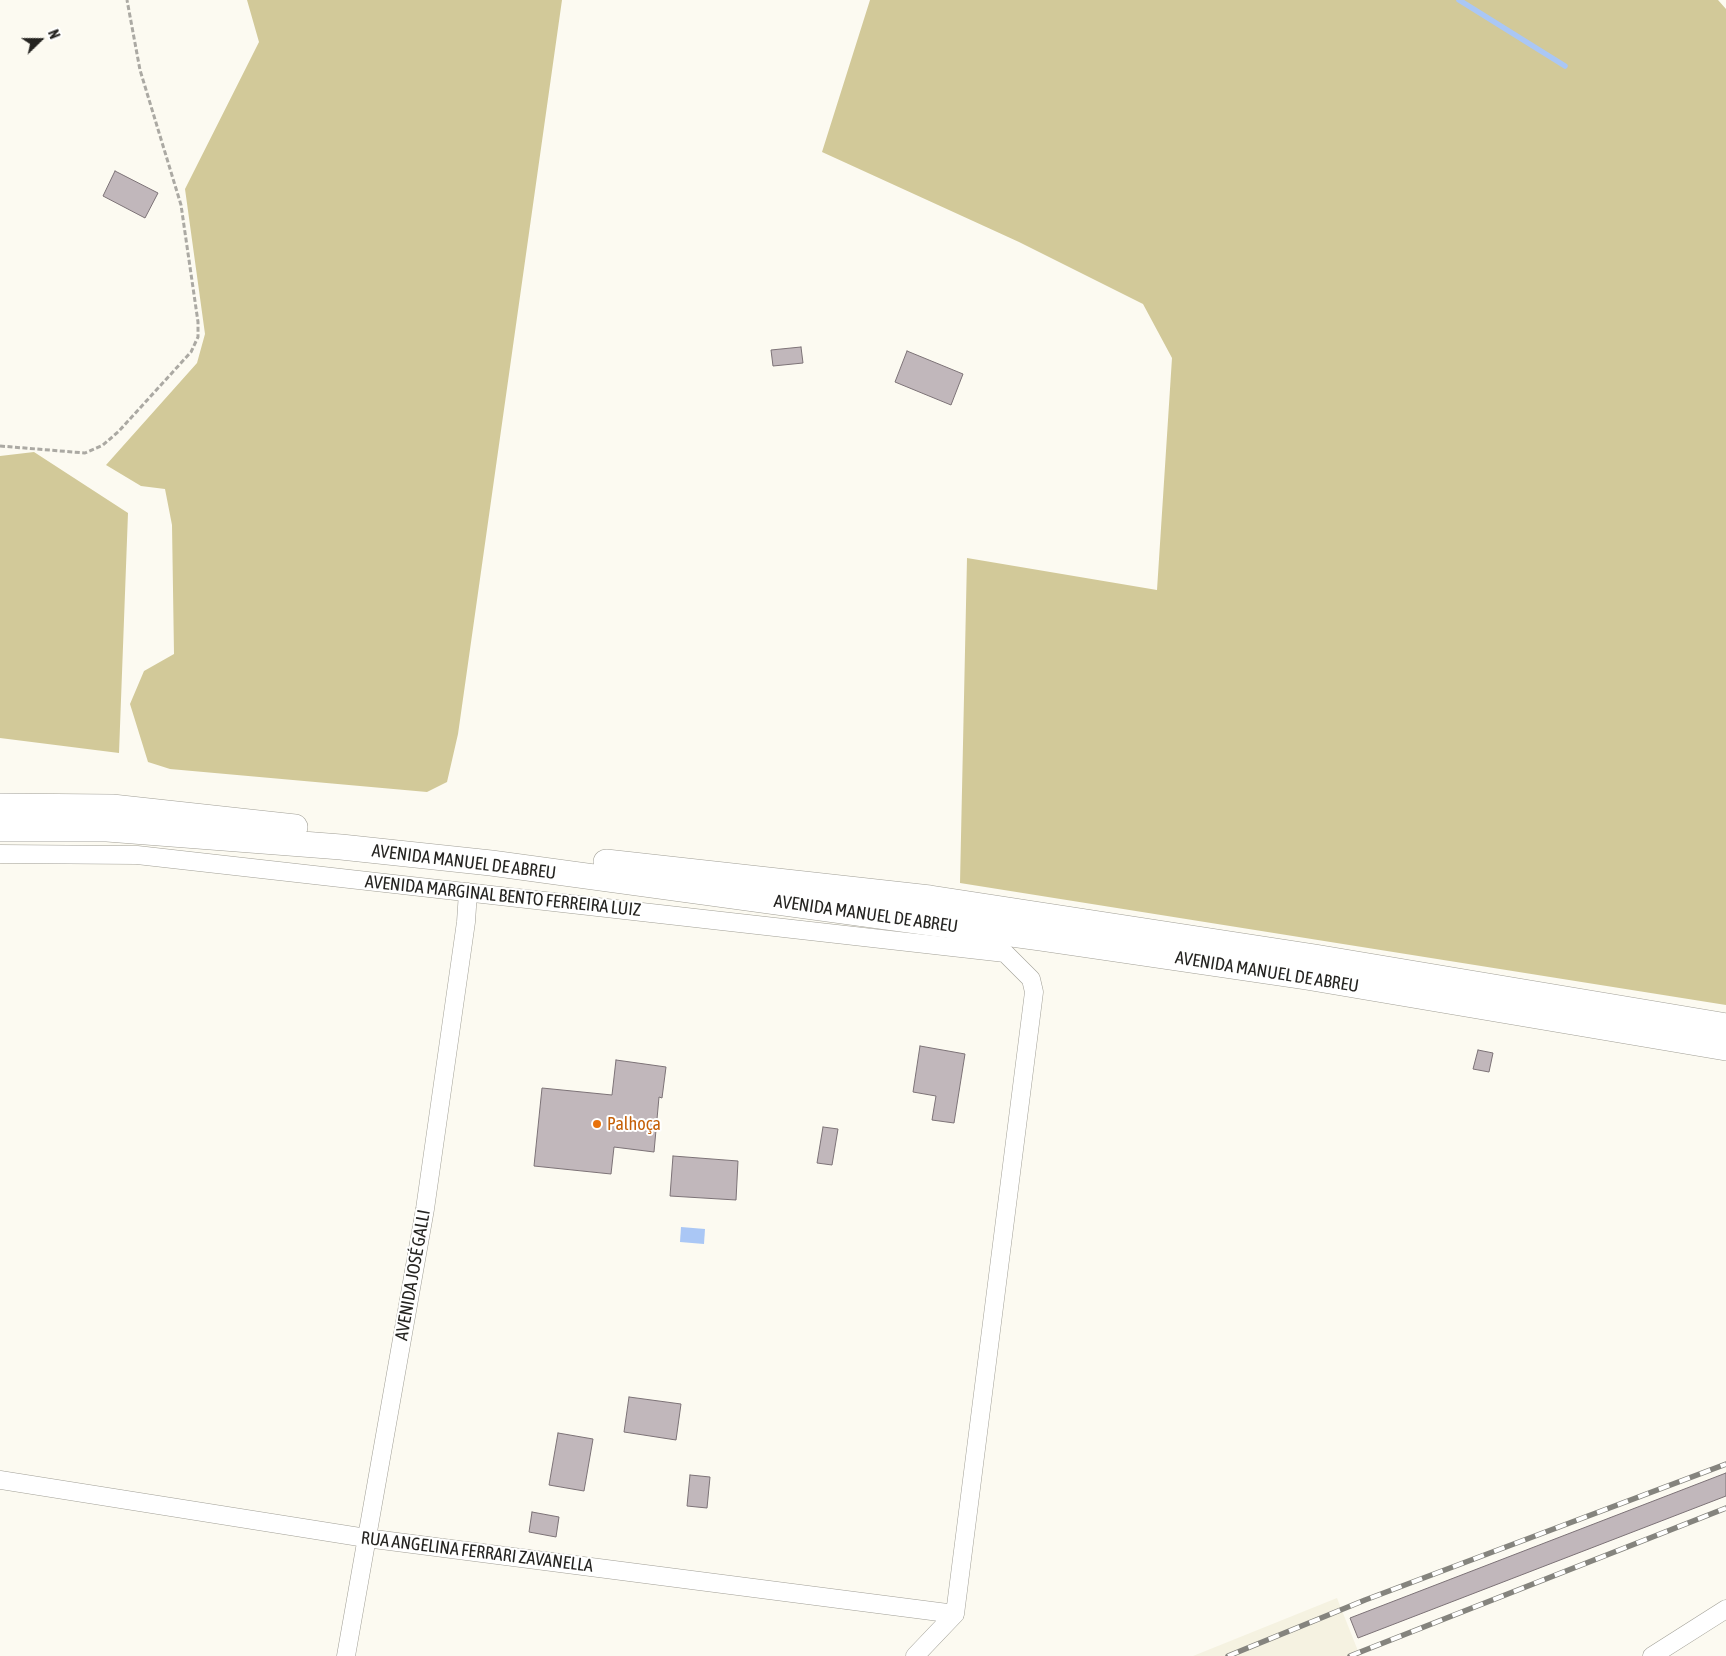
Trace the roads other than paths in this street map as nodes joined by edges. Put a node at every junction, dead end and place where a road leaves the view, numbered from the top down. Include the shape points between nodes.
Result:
1 (0, 806) edge
2 (0, 830) edge
3 (0, 854) edge
4 (468, 892) junction
5 (1726, 1026) edge
6 (1726, 1048) edge
7 (0, 1480) edge
8 (366, 1538) junction
9 (1726, 1609) edge
10 (955, 1614) junction
11 (346, 1656) edge
12 (915, 1656) edge
13 (1652, 1656) edge

1 - 5 main road, AVENIDA MANUEL DE ABREU via 112,807 930,898 1314,957
2 - 6 main road, AVENIDA MANUEL DE ABREU via 107,829 341,847 491,864 1041,938 1296,976
3 - 4 street, AVENIDA MARGINAL BENTO FERREIRA LUIZ via 137,855
4 - 8 street, AVENIDA JOSÉ GALLI via 425,1208
4 - 10 street, AVENIDA MARGINAL BENTO FERREIRA LUIZ via 1004,953 1031,979 1034,992
7 - 8 street, RUA ANGELINA FERRARI ZAVANELLA
8 - 10 street, RUA ANGELINA FERRARI ZAVANELLA
8 - 11 street, AVENIDA JOSÉ GALLI
9 - 13 street
10 - 12 street

